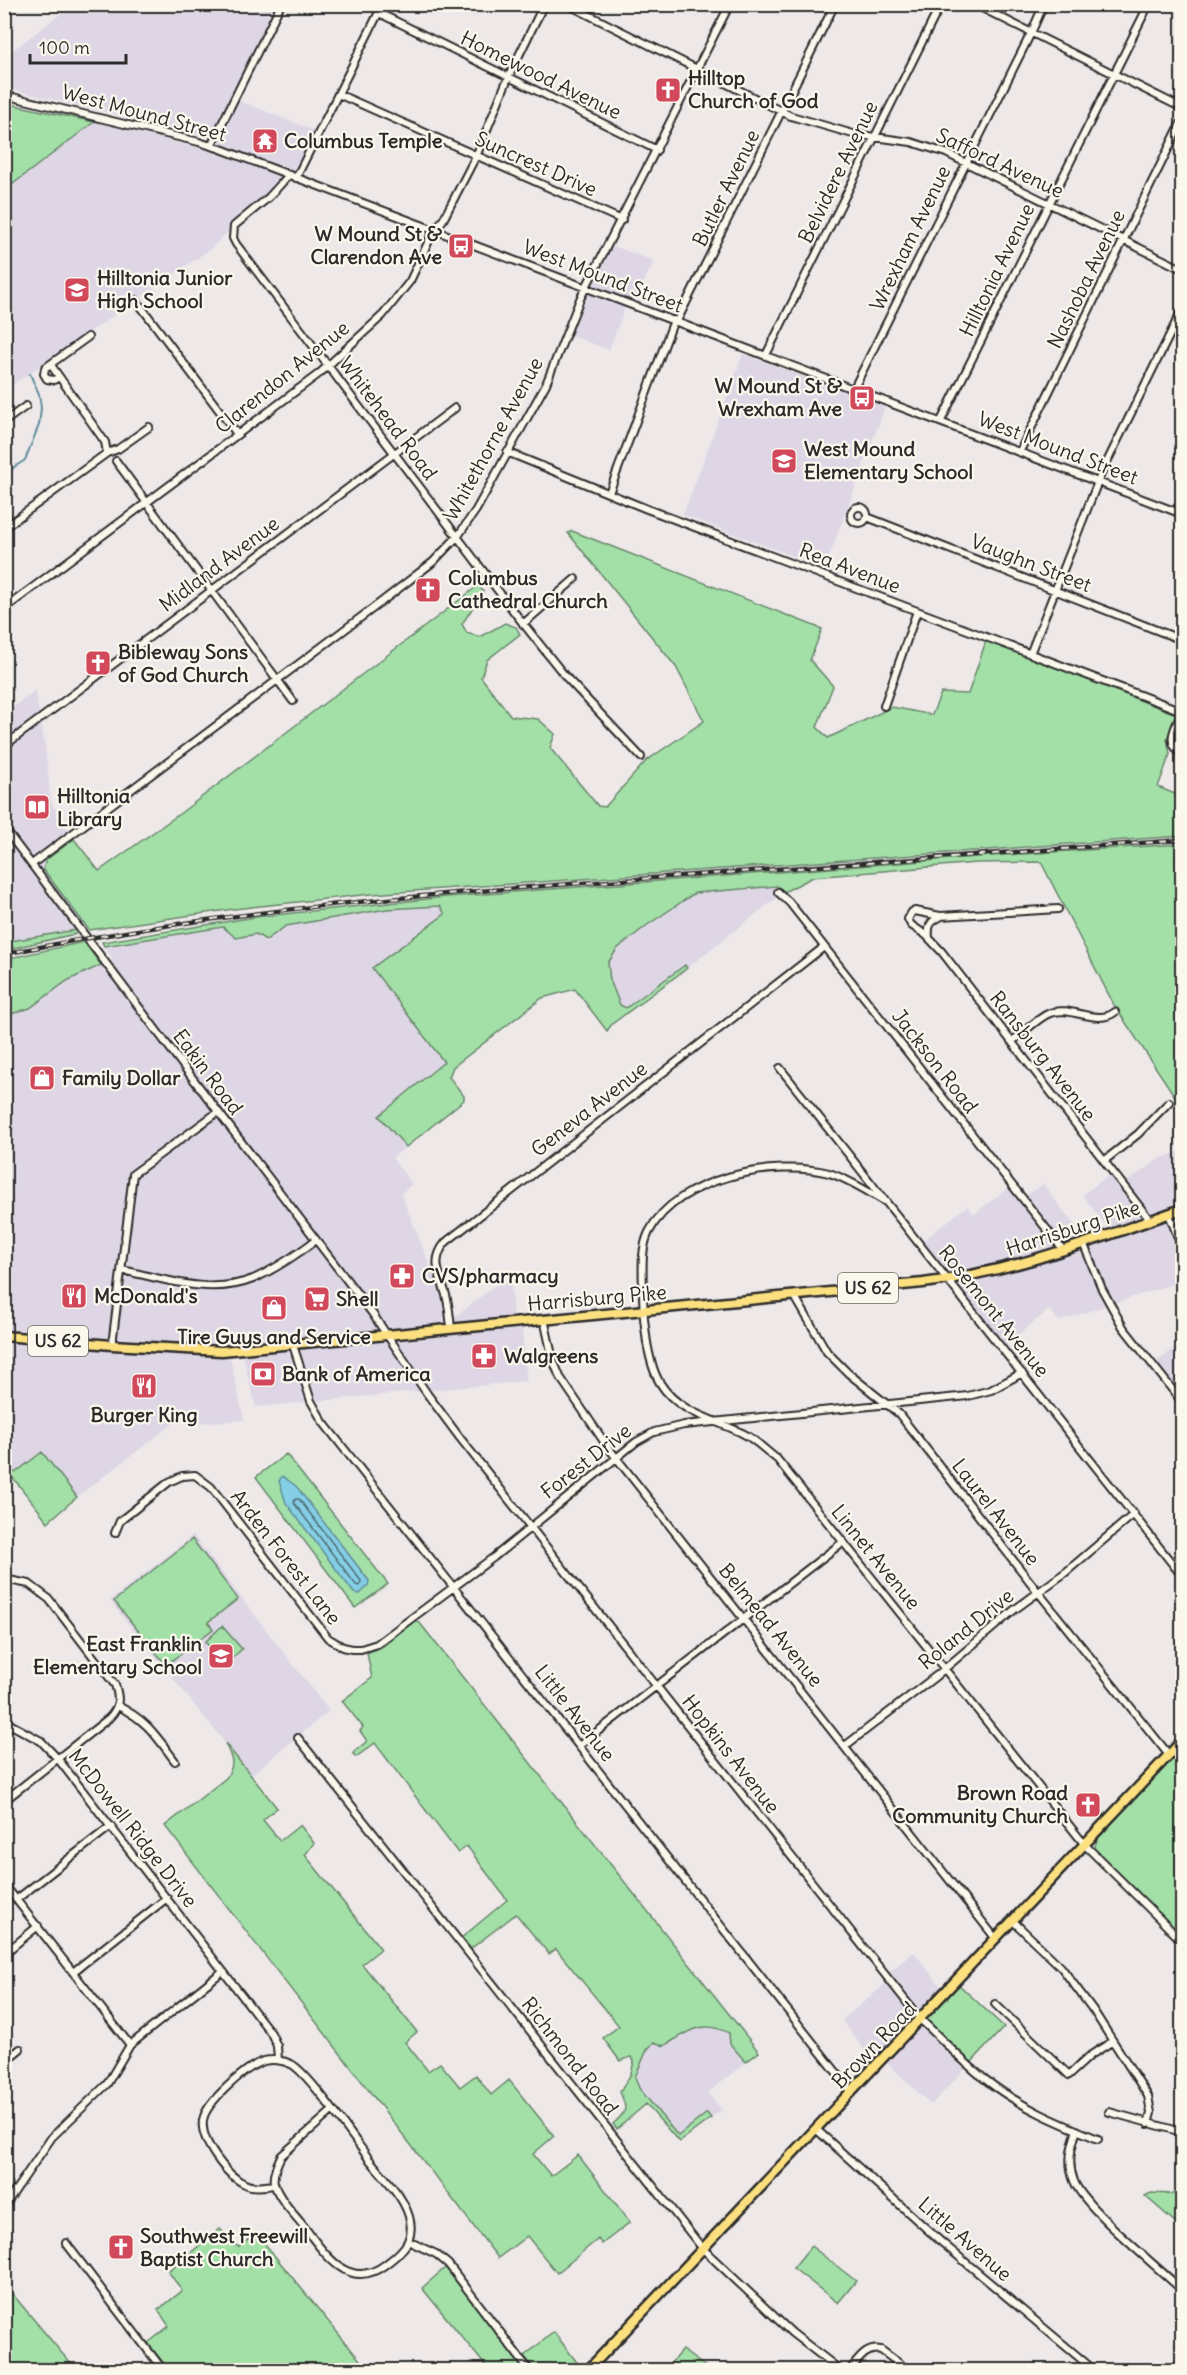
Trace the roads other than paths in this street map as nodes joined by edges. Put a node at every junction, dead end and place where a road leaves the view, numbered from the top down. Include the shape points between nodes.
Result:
1 (281, 4) edge
2 (383, 4) edge
3 (544, 4) edge
4 (567, 4) edge
5 (730, 4) edge
6 (835, 4) edge
7 (941, 4) edge
8 (974, 4) edge
9 (1044, 4) edge
10 (1149, 4) edge
11 (379, 13) junction
12 (1031, 33) junction
13 (697, 70) junction
14 (1113, 74) junction
15 (508, 78) junction
16 (338, 94) junction
17 (4, 95) edge
18 (1182, 108) edge
19 (782, 112) junction
20 (1182, 121) edge
21 (874, 137) junction
22 (212, 146) junction
23 (657, 150) junction
24 (476, 156) junction
25 (966, 162) junction
26 (293, 176) junction
27 (1049, 203) junction
28 (622, 220) junction
29 (434, 230) junction
30 (1123, 240) junction
31 (1182, 269) edge
32 (587, 288) junction
33 (136, 300) dead end
34 (1182, 310) edge
35 (676, 321) junction
36 (88, 337) dead end
37 (766, 355) junction
38 (51, 365) junction
39 (328, 366) junction
40 (59, 377) junction
41 (854, 388) junction
42 (26, 406) dead end
43 (455, 408) dead end
44 (4, 422) edge
45 (941, 422) junction
46 (149, 428) dead end
47 (237, 434) junction
48 (1020, 451) junction
49 (507, 452) junction
50 (107, 453) junction
51 (394, 453) junction
52 (116, 461) dead end
53 (1098, 481) junction
54 (609, 493) junction
55 (1182, 499) edge
56 (146, 503) junction
57 (1179, 512) edge
58 (867, 517) dead end
59 (4, 528) edge
60 (458, 536) junction
61 (575, 579) dead end
62 (212, 590) junction
63 (1057, 590) junction
64 (4, 609) edge
65 (917, 611) junction
66 (523, 624) junction
67 (1182, 640) edge
68 (1030, 654) junction
69 (278, 679) junction
70 (293, 701) dead end
71 (884, 706) dead end
72 (1182, 711) edge
73 (4, 747) edge
74 (1182, 754) edge
75 (641, 757) dead end
76 (4, 828) edge
77 (32, 864) junction
78 (778, 892) dead end
79 (1058, 909) dead end
80 (940, 916) junction
81 (929, 938) junction
82 (824, 947) junction
83 (1115, 1012) dead end
84 (1012, 1041) junction
85 (780, 1068) dead end
86 (1169, 1102) dead end
87 (218, 1112) junction
88 (1104, 1161) junction
89 (886, 1202) junction
90 (1182, 1209) edge
91 (1169, 1214) junction
92 (1150, 1220) junction
93 (316, 1240) junction
94 (1084, 1245) junction
95 (1182, 1248) edge
96 (1064, 1251) junction
97 (122, 1270) junction
98 (948, 1280) junction
99 (794, 1295) junction
100 (643, 1310) junction
101 (544, 1319) junction
102 (451, 1329) junction
103 (387, 1335) junction
104 (4, 1336) edge
105 (112, 1345) junction
106 (293, 1345) junction
107 (1022, 1373) junction
108 (1182, 1402) edge
109 (886, 1404) junction
110 (716, 1423) junction
111 (616, 1458) junction
112 (199, 1468) dead end
113 (198, 1476) junction
114 (1134, 1514) junction
115 (531, 1527) junction
116 (116, 1533) dead end
117 (843, 1542) junction
118 (1182, 1576) edge
119 (4, 1579) edge
120 (453, 1586) junction
121 (1038, 1592) junction
122 (744, 1619) junction
123 (352, 1649) joint
124 (945, 1669) junction
125 (657, 1686) junction
126 (118, 1707) junction
127 (4, 1721) edge
128 (298, 1738) dead end
129 (1182, 1741) edge
130 (580, 1745) junction
131 (845, 1746) junction
132 (1169, 1755) junction
133 (58, 1759) junction
134 (176, 1761) dead end
135 (4, 1801) edge
136 (111, 1826) junction
137 (1085, 1845) junction
138 (4, 1884) edge
139 (167, 1898) junction
140 (17, 1899) junction
141 (1013, 1921) junction
142 (38, 1926) junction
143 (996, 1939) junction
144 (1182, 1941) edge
145 (4, 1954) edge
146 (223, 1971) junction
147 (73, 1972) junction
148 (995, 2004) dead end
149 (921, 2020) junction
150 (1113, 2041) junction
151 (130, 2045) junction
152 (20, 2049) dead end
153 (278, 2060) junction
154 (4, 2062) edge
155 (852, 2092) junction
156 (332, 2111) junction
157 (1109, 2112) dead end
158 (1148, 2124) junction
159 (817, 2130) junction
160 (1077, 2130) junction
161 (1182, 2132) edge
162 (1098, 2139) dead end
163 (274, 2185) junction
164 (4, 2207) edge
165 (408, 2241) junction
166 (66, 2243) dead end
167 (703, 2249) junction
168 (1182, 2290) edge
169 (163, 2370) edge
170 (529, 2370) edge
171 (588, 2370) edge
172 (840, 2370) edge
173 (850, 2370) edge
174 (908, 2370) edge
175 (1094, 2370) edge

1 - 22 street
2 - 11 street
3 - 15 street, Clarendon Avenue
4 - 13 street, Safford Avenue
5 - 13 street, Whitethorne Avenue
6 - 19 street, Butler Avenue
7 - 21 street, Belvidere Avenue
8 - 12 street
9 - 12 street, Wrexham Avenue
10 - 14 street, Hilltonia Avenue
11 - 15 street, Homewood Avenue
11 - 16 street
12 - 14 street
12 - 25 street, Wrexham Avenue
13 - 19 street, Safford Avenue
13 - 23 street, Whitethorne Avenue
14 - 18 street
14 - 27 street, Hilltonia Avenue
15 - 23 street, Homewood Avenue
15 - 24 street, Clarendon Avenue
16 - 24 street, Suncrest Drive
16 - 26 street
17 - 22 street, West Mound Street
19 - 21 street, Safford Avenue via 816,125
19 - 35 street, Butler Avenue
20 - 30 street, Nashoba Avenue
21 - 25 street, Safford Avenue via 924,145
21 - 37 street, Belvidere Avenue
22 - 26 street, West Mound Street
23 - 28 street, Whitethorne Avenue
24 - 28 street, Suncrest Drive
24 - 29 street, Clarendon Avenue
25 - 27 street, Safford Avenue
25 - 41 street, Wrexham Avenue
26 - 29 street, West Mound Street
26 - 39 street, Whitehead Road via 237,222 232,232 236,244
27 - 30 street, Safford Avenue
27 - 45 street, Hilltonia Avenue
28 - 32 street, Whitethorne Avenue
29 - 32 street, West Mound Street
29 - 39 street, Clarendon Avenue via 410,281 397,298
30 - 31 street, Safford Avenue
30 - 48 street, Nashoba Avenue
32 - 35 street, West Mound Street
32 - 49 street, Whitethorne Avenue via 546,384
33 - 47 street
34 - 53 street
35 - 37 street, West Mound Street
35 - 54 street, Butler Avenue
36 - 38 street
37 - 41 street, West Mound Street
38 - 40 street
38 - 40 street via 44,371 45,377
39 - 47 street, Clarendon Avenue
39 - 51 street, Whitehead Road
40 - 50 street via 105,442
41 - 45 street, West Mound Street
42 - 44 street
43 - 51 street, Midland Avenue
45 - 48 street, West Mound Street
46 - 50 street
47 - 56 street, Clarendon Avenue
48 - 53 street, West Mound Street
49 - 54 street, Rea Avenue
49 - 60 street, Whitethorne Avenue
50 - 59 street
51 - 60 street, Whitehead Road
51 - 62 street, Midland Avenue
52 - 56 street
53 - 57 street, West Mound Street
53 - 63 street
54 - 65 street, Rea Avenue
55 - 57 street
56 - 62 street
56 - 64 street, Clarendon Avenue
58 - 63 street, Vaughn Street
60 - 66 street, Whitehead Road
60 - 69 street, Whitethorne Avenue via 433,562
61 - 66 street
62 - 69 street
62 - 73 street, Midland Avenue
63 - 67 street, Vaughn Street
63 - 68 street
65 - 68 street, Rea Avenue
65 - 71 street
66 - 75 street, Whitehead Road
68 - 72 street, Rea Avenue
69 - 70 street
69 - 77 street, Whitethorne Avenue
72 - 74 street via 1172,742
76 - 77 street, Eakin Road
77 - 87 street, Eakin Road
78 - 82 street, Jackson Road
79 - 80 street
80 - 81 street via 932,920
80 - 81 street, Ransburg Avenue via 915,911 909,915 911,925
81 - 84 street, Ransburg Avenue
82 - 96 street, Jackson Road
82 - 102 street, Geneva Avenue via 446,1242 436,1262 447,1296
83 - 84 street via 1094,1017 1051,1012
84 - 88 street, Ransburg Avenue
85 - 89 street, Rosemont Avenue
86 - 88 street
87 - 93 street, Eakin Road
87 - 97 street via 133,1174
88 - 92 street, Ransburg Avenue
89 - 98 street, Rosemont Avenue
89 - 100 street, Linnet Avenue via 844,1179 810,1169 746,1173 698,1188 676,1201 648,1233 643,1261
90 - 91 main road, Harrisburg Pike / US 62
91 - 92 main road, Harrisburg Pike / US 62
91 - 95 street
92 - 94 main road, Harrisburg Pike / US 62
93 - 97 street via 281,1265 234,1284 193,1285
93 - 103 street, Eakin Road
94 - 96 main road, Harrisburg Pike / US 62
94 - 108 street via 1123,1326
96 - 98 main road, Harrisburg Pike / US 62
97 - 105 street
98 - 99 main road, Harrisburg Pike / US 62
98 - 107 street, Rosemont Avenue
99 - 100 main road, Harrisburg Pike / US 62
99 - 109 street, Laurel Avenue via 827,1352
100 - 101 main road, Harrisburg Pike / US 62
100 - 110 street, Linnet Avenue via 652,1366 660,1383 679,1404
101 - 102 main road, Harrisburg Pike / US 62
101 - 111 street, Belmead Avenue via 560,1377
102 - 103 main road, Harrisburg Pike / US 62
103 - 106 main road, Harrisburg Pike / US 62
103 - 115 street, Hopkins Avenue via 428,1395
104 - 105 main road, Harrisburg Pike / US 62
105 - 106 main road, Harrisburg Pike / US 62 via 200,1351
106 - 120 street, Little Avenue via 311,1401 323,1422
107 - 109 street, Forest Drive via 991,1390 968,1396
107 - 114 street, Rosemont Avenue
109 - 110 street, Forest Drive
109 - 121 street, Laurel Avenue via 899,1414
110 - 111 street, Forest Drive via 654,1431
110 - 117 street, Linnet Avenue via 746,1434 777,1459
111 - 115 street, Forest Drive
111 - 122 street, Belmead Avenue
112 - 113 street
113 - 116 street via 182,1476 169,1482 120,1521
113 - 123 street, Arden Forest Lane via 322,1632 335,1644
114 - 118 street, Rosemont Avenue
114 - 121 street, Roland Drive
115 - 120 street, Forest Drive
115 - 125 street, Hopkins Avenue
117 - 122 street
117 - 124 street, Linnet Avenue
119 - 126 street via 29,1584 49,1599 115,1685
120 - 123 street, Forest Drive via 385,1640 369,1648
120 - 130 street, Little Avenue
121 - 124 street, Roland Drive
121 - 132 street, Laurel Avenue
122 - 125 street
122 - 131 street, Belmead Avenue
124 - 131 street, Roland Drive
124 - 137 street, Linnet Avenue
125 - 130 street
125 - 149 street, Hopkins Avenue
126 - 133 street
126 - 134 street via 144,1722
127 - 133 street, McDowell Ridge Drive via 41,1741
128 - 167 street, Richmond Road
129 - 132 main road, Brown Road
130 - 155 street, Little Avenue
131 - 143 street, Belmead Avenue
132 - 137 main road, Brown Road
133 - 135 street
133 - 136 street, McDowell Ridge Drive
136 - 139 street, McDowell Ridge Drive
136 - 140 street
137 - 141 main road, Brown Road
137 - 144 street, Linnet Avenue
138 - 140 street
139 - 146 street, McDowell Ridge Drive
139 - 147 street
140 - 142 street
141 - 143 main road, Brown Road
141 - 150 street via 1061,1967
142 - 145 street
142 - 147 street
143 - 149 main road, Brown Road
146 - 151 street
146 - 153 street, McDowell Ridge Drive via 271,2033
147 - 151 street
148 - 150 street via 1069,2075 1086,2058
149 - 155 main road, Brown Road
149 - 160 street, Hopkins Avenue via 986,2080 1036,2113
150 - 158 street via 1148,2096
151 - 164 street via 107,2084 52,2137
152 - 154 street
153 - 156 street via 292,2064 303,2074
153 - 163 street via 263,2061 250,2069 216,2097 203,2119 208,2145 230,2174 248,2185
155 - 159 main road, Brown Road
156 - 163 street via 281,2156
156 - 165 street via 404,2205 410,2218
157 - 158 street
158 - 161 street
159 - 167 main road, Brown Road
159 - 175 street, Little Avenue via 939,2240
160 - 162 street, Hopkins Avenue
160 - 168 street via 1070,2165 1080,2192
163 - 165 street via 332,2261 347,2272 365,2274 383,2267
165 - 170 street via 448,2264
166 - 169 street
167 - 171 main road, Brown Road
167 - 172 street, Richmond Road via 792,2333
173 - 174 street via 861,2356 876,2349

